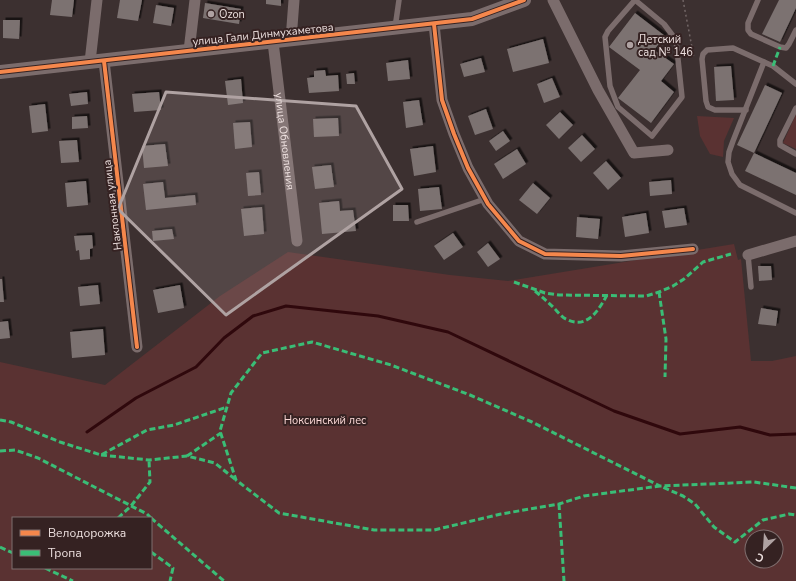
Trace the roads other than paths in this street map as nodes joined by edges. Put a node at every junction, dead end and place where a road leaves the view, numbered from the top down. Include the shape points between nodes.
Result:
1 (97, 0) edge
2 (195, 0) edge
3 (294, 0) edge
4 (399, 0) edge
5 (524, 0) edge
6 (553, 0) edge
7 (635, 0) edge
8 (758, 0) edge
9 (434, 24) junction
10 (395, 28) junction
11 (796, 30) edge
12 (291, 40) junction
13 (273, 42) junction
14 (189, 51) junction
15 (97, 62) junction
16 (764, 62) junction
17 (0, 72) edge
18 (796, 84) edge
19 (610, 86) junction
20 (598, 90) junction
21 (796, 108) edge
22 (746, 110) junction
23 (668, 150) dead end
24 (796, 154) edge
25 (485, 199) junction
26 (796, 213) edge
27 (417, 222) dead end
28 (297, 241) dead end
29 (796, 241) edge
30 (693, 248) dead end
31 (748, 255) joint
32 (752, 287) dead end
33 (137, 347) dead end

1 - 15 street, Наклонная улица
2 - 14 street
3 - 12 street
4 - 10 lane
5 - 9 street, улица Гали Динмухаметова via 472,19
6 - 20 street
7 - 19 lane via 604,37
7 - 19 lane via 664,24 676,40 682,97 652,136 618,107
8 - 11 lane via 748,23 751,34 786,48
9 - 10 street, улица Гали Динмухаметова
9 - 25 street via 442,100 468,168
10 - 12 street, улица Гали Динмухаметова
12 - 13 street, улица Гали Динмухаметова
13 - 14 street, улица Гали Динмухаметова
13 - 28 street, улица Обновления
14 - 15 street, улица Гали Динмухаметова
15 - 17 street, улица Гали Динмухаметова
15 - 33 street, Наклонная улица
16 - 18 lane
16 - 22 lane
16 - 22 lane via 733,48 707,50 703,54 708,107 714,110
19 - 20 lane
20 - 23 street via 634,153
21 - 24 lane via 780,140 780,145
22 - 26 lane via 729,152 728,162 732,174 740,185
25 - 27 lane
25 - 30 street via 519,241 545,254 621,256
29 - 31 street
31 - 32 lane

